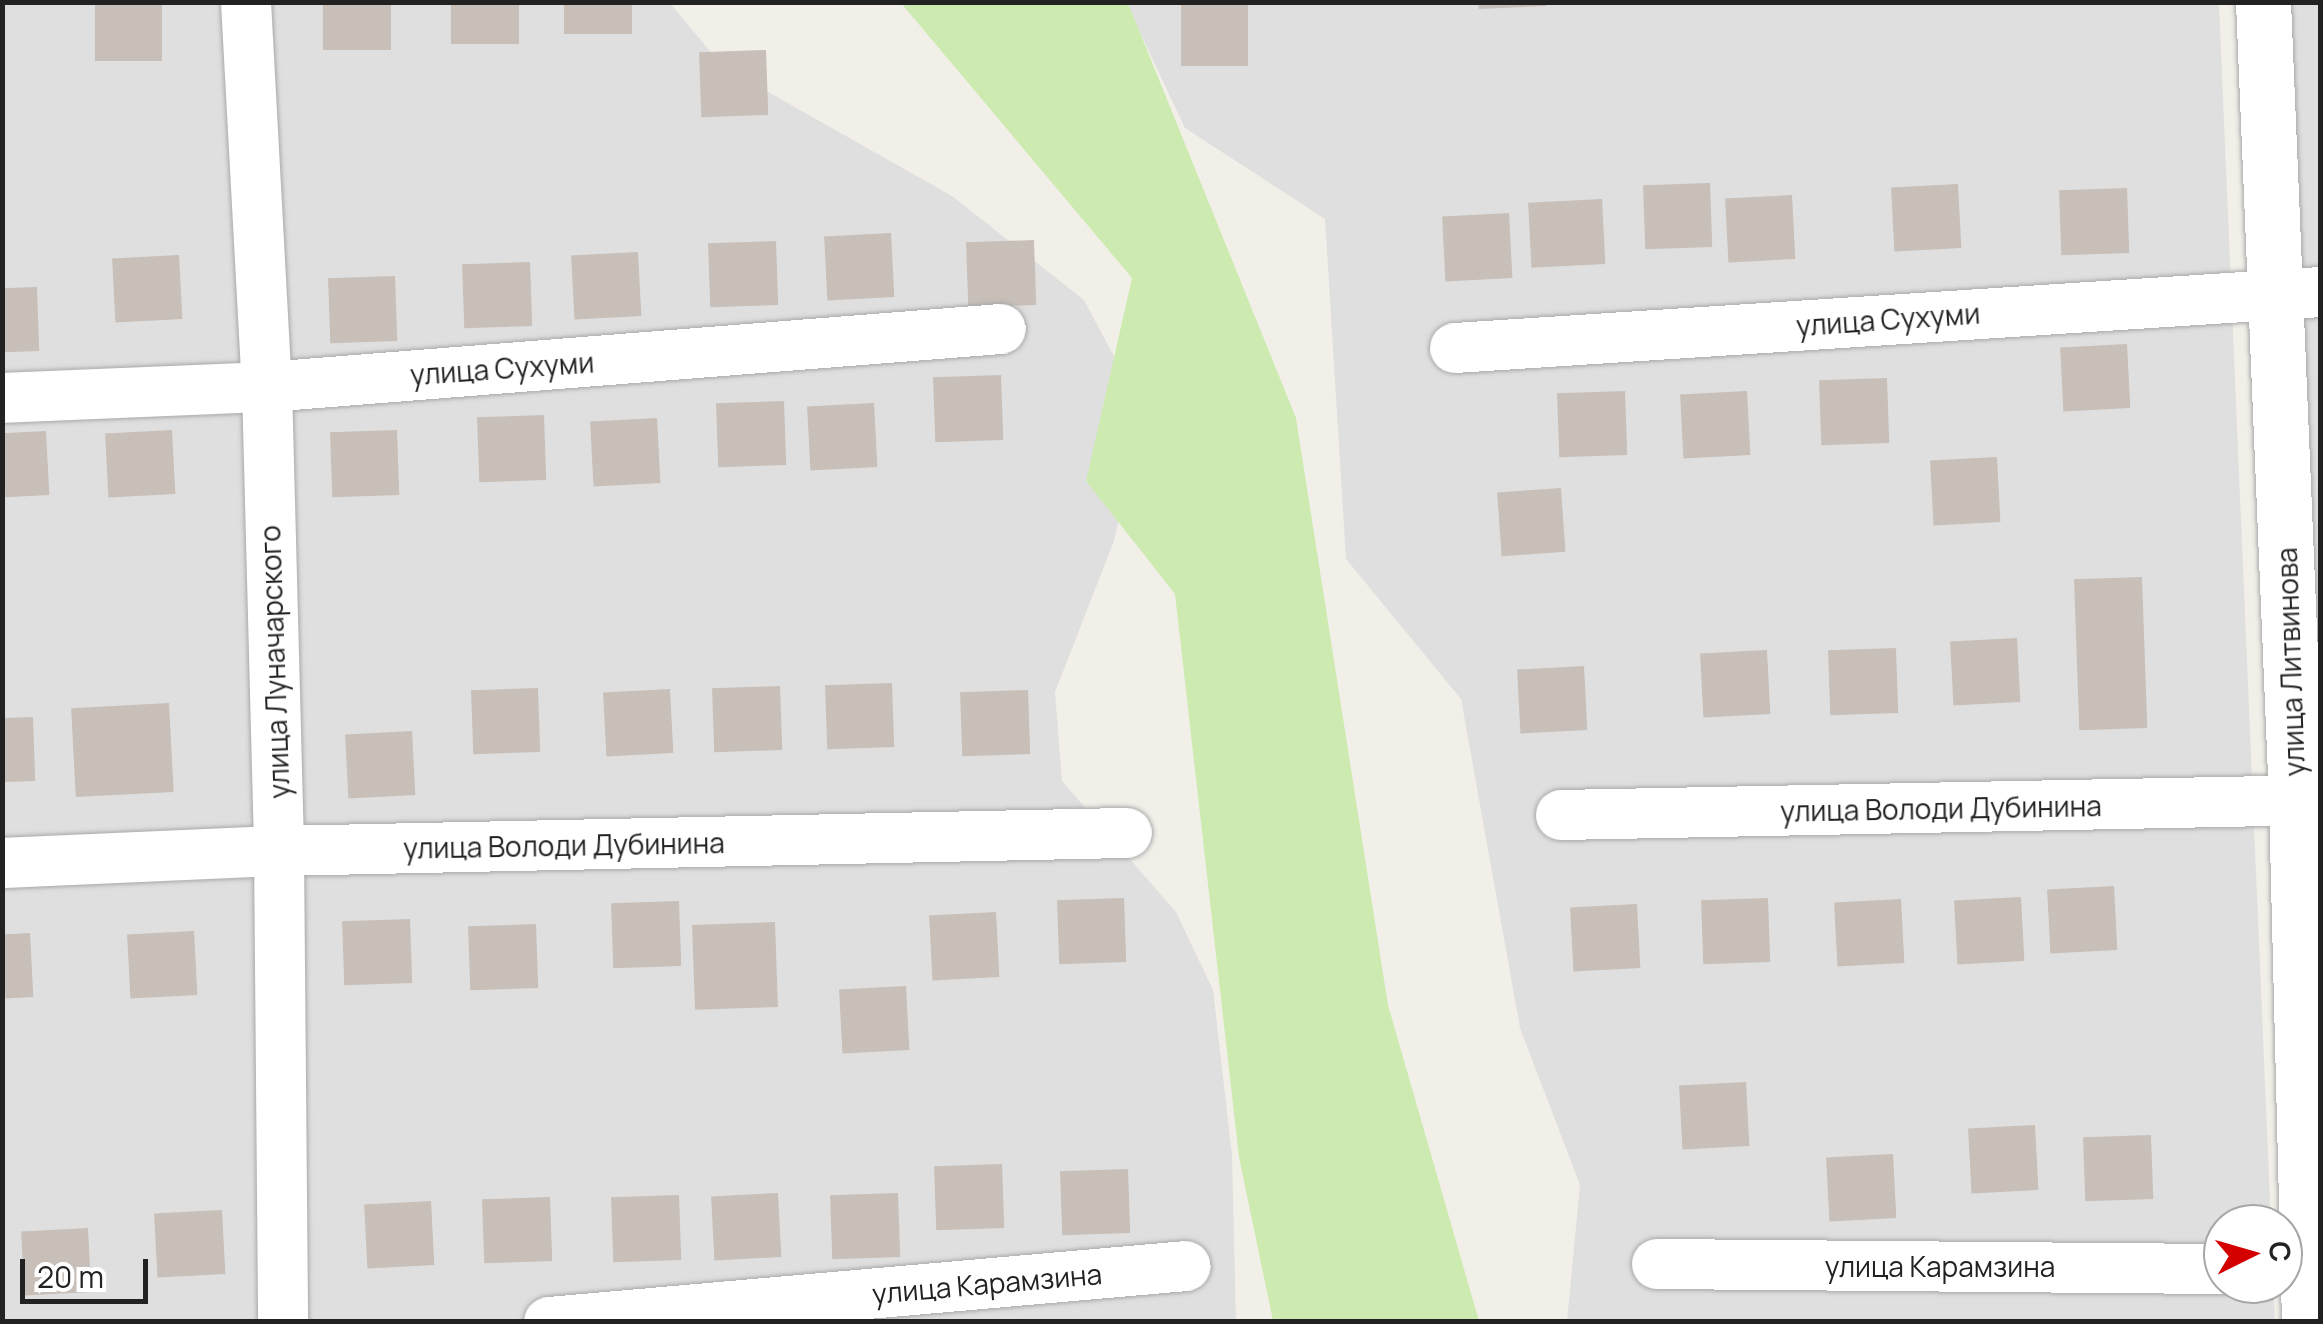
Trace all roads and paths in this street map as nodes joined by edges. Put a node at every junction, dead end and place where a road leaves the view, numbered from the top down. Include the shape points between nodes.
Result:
1 (246, 2) edge
2 (2263, 2) edge
3 (2298, 293) edge
4 (1001, 329) dead end
5 (1455, 348) dead end
6 (266, 387) junction
7 (2, 398) edge
8 (2308, 800) edge
9 (1561, 816) dead end
10 (1126, 833) dead end
11 (279, 851) junction
12 (2, 863) edge
13 (1658, 1264) dead end
14 (1186, 1266) dead end
15 (2203, 1269) edge
16 (2305, 1282) edge
17 (283, 1322) edge
18 (549, 1322) edge

1 - 6 street, улица Луначарского
2 - 3 street, улица Литвинова
3 - 5 street, улица Сухуми
3 - 8 street, улица Литвинова
4 - 6 street, улица Сухуми
6 - 7 street, улица Сухуми
6 - 11 street, улица Луначарского
8 - 9 street, улица Володи Дубинина
8 - 16 street, улица Литвинова
10 - 11 street, улица Володи Дубинина
11 - 12 street, улица Володи Дубинина
11 - 17 street, улица Луначарского
13 - 15 street, улица Карамзина
14 - 18 street, улица Карамзина

